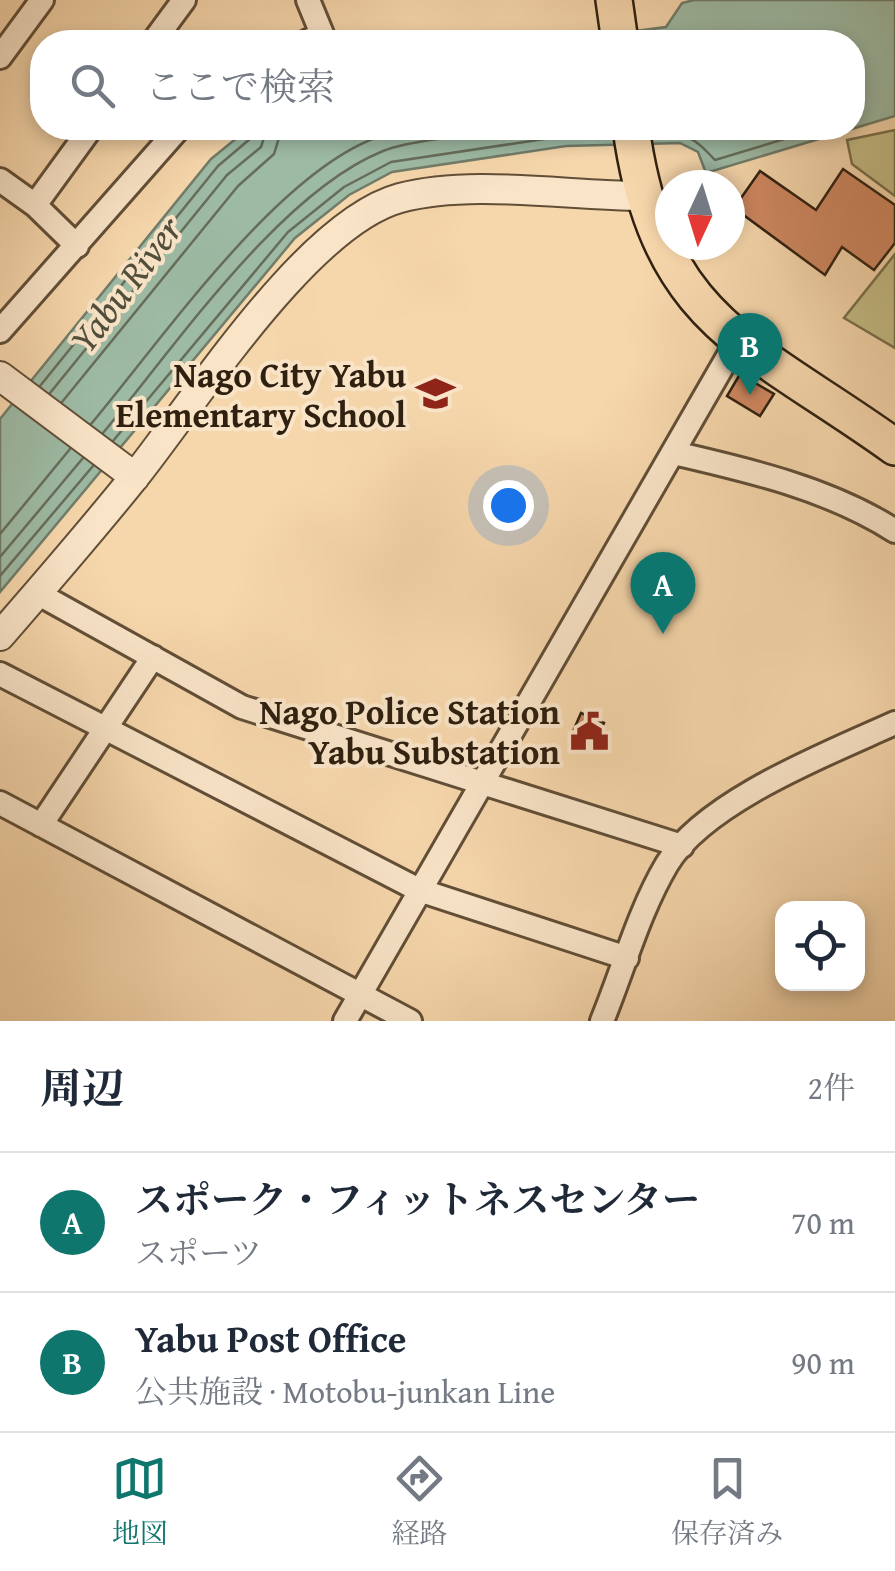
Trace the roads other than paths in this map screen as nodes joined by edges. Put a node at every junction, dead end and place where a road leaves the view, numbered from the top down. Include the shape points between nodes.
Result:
1 (42, 0) edge
2 (184, 0) edge
3 (308, 0) edge
4 (162, 30) edge
5 (320, 30) edge
6 (0, 56) edge
7 (82, 140) edge
8 (168, 140) edge
9 (633, 140) edge
10 (0, 180) edge
11 (642, 196) junction
12 (35, 205) junction
13 (77, 246) junction
14 (0, 332) edge
15 (737, 341) junction
16 (6, 380) edge
17 (895, 447) edge
18 (674, 453) junction
19 (127, 470) junction
20 (895, 531) edge
21 (37, 593) junction
22 (0, 636) edge
23 (153, 658) junction
24 (0, 674) edge
25 (895, 723) edge
26 (104, 726) junction
27 (483, 780) junction
28 (0, 803) edge
29 (41, 824) junction
30 (682, 846) junction
31 (419, 890) junction
32 (627, 958) junction
33 (360, 992) junction
34 (346, 1021) edge
35 (410, 1021) edge
36 (602, 1021) edge

1 - 6 street
2 - 4 street
3 - 5 street
7 - 12 street
8 - 13 street
9 - 11 highway
10 - 12 street
11 - 15 highway via 670,261
11 - 19 street via 440,190 377,206 345,224 302,264
12 - 13 street
13 - 14 street
15 - 17 highway
15 - 18 street
16 - 19 street
18 - 20 street via 753,471
18 - 27 street
19 - 21 street
21 - 22 street
21 - 23 street
23 - 26 street
23 - 27 street via 242,707
24 - 26 street
25 - 30 street via 784,775 700,826
26 - 29 street
26 - 31 street
27 - 30 street
27 - 31 street
28 - 29 street
29 - 33 street
30 - 32 street via 668,862
31 - 32 street
31 - 33 street
32 - 36 street
33 - 34 street
33 - 35 street

